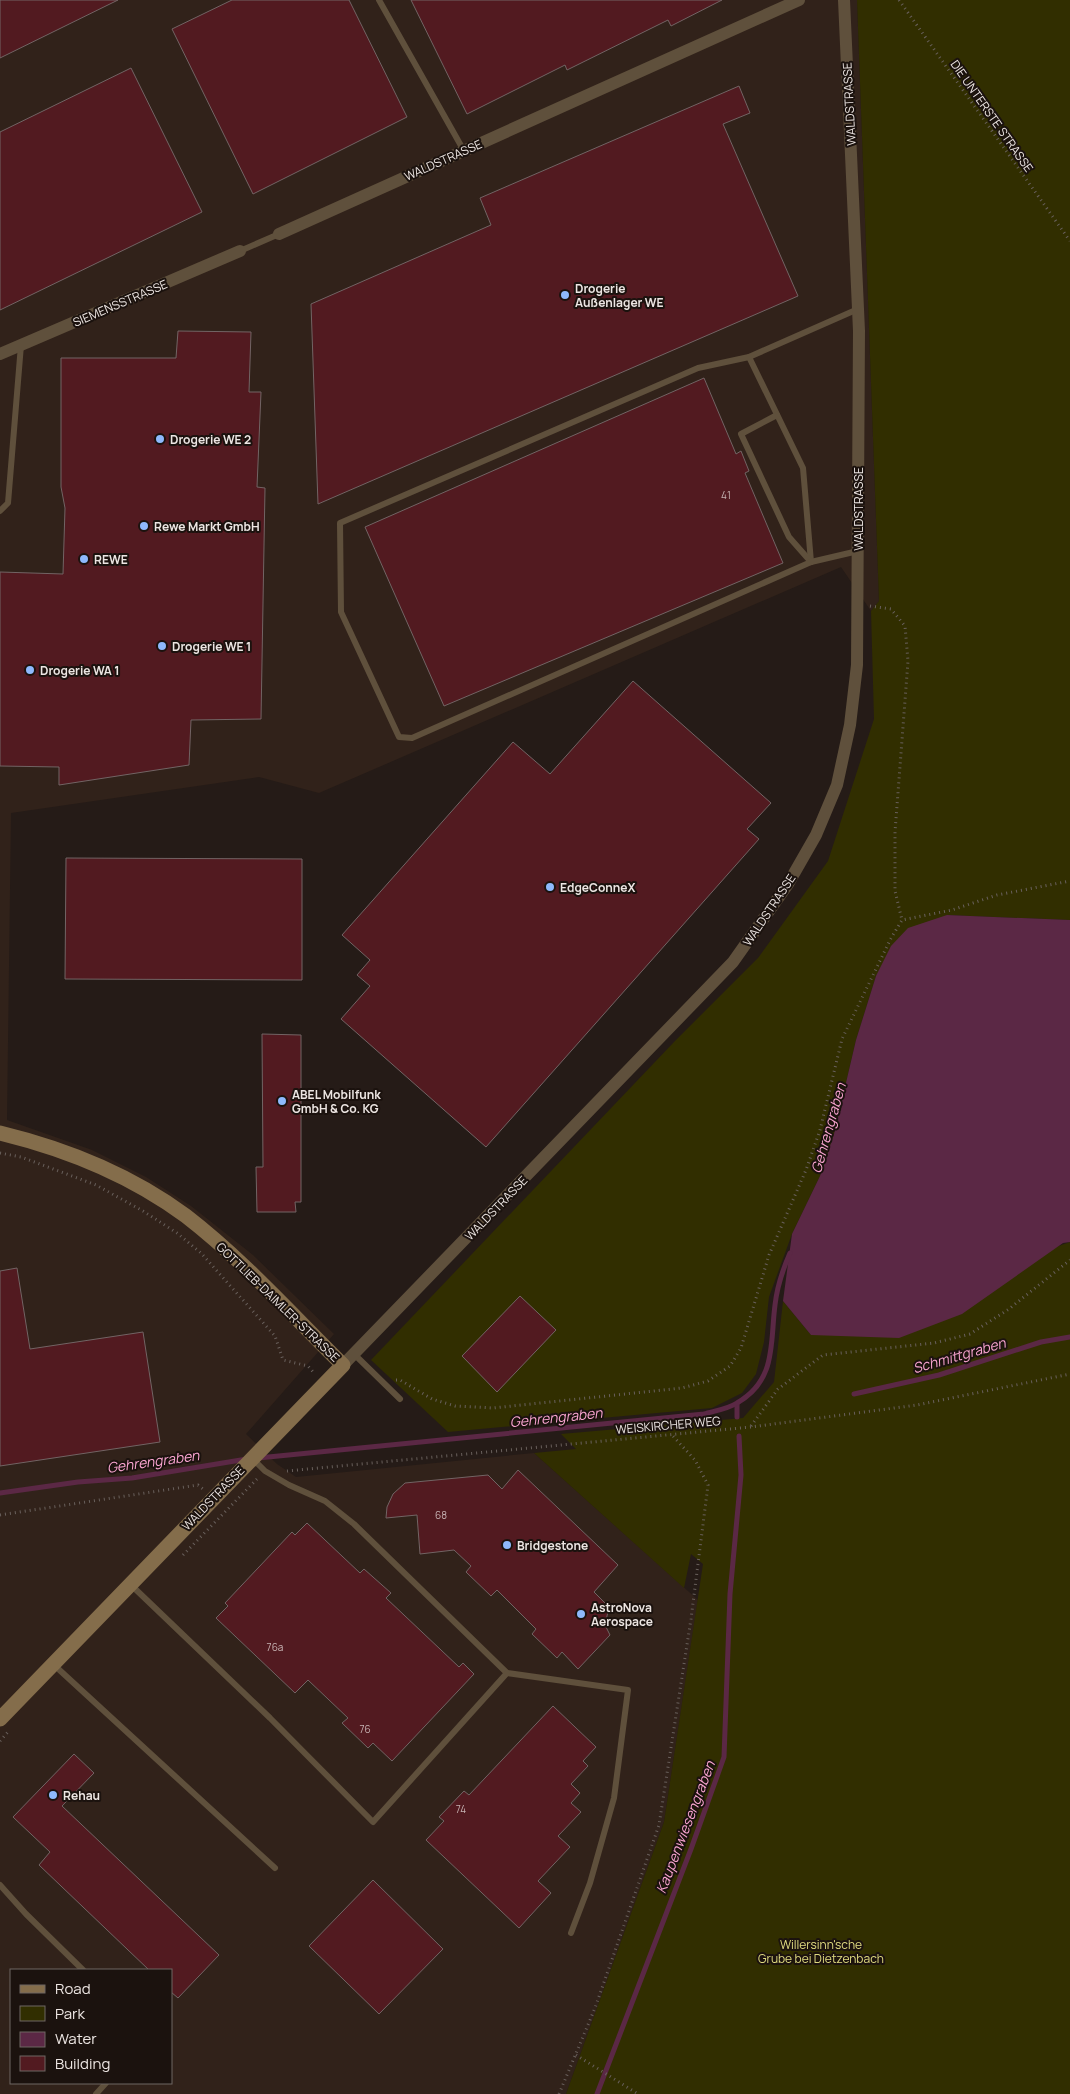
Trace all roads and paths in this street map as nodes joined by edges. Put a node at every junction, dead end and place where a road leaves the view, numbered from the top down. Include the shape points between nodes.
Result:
1 (378, 0) edge
2 (799, 0) edge
3 (844, 0) edge
4 (899, 0) edge
5 (464, 151) junction
6 (279, 234) joint
7 (1070, 241) edge
8 (240, 251) joint
9 (858, 309) junction
10 (21, 345) junction
11 (0, 354) edge
12 (749, 357) junction
13 (777, 415) junction
14 (0, 511) edge
15 (858, 551) junction
16 (811, 562) junction
17 (857, 605) junction
18 (1070, 881) edge
19 (902, 920) junction
20 (0, 1133) edge
21 (0, 1154) edge
22 (1070, 1260) edge
23 (354, 1354) junction
24 (343, 1365) junction
25 (1070, 1374) edge
26 (383, 1382) junction
27 (325, 1383) junction
28 (400, 1399) dead end
29 (751, 1427) junction
30 (671, 1433) junction
31 (253, 1461) junction
32 (264, 1471) junction
33 (212, 1499) junction
34 (0, 1515) edge
35 (130, 1584) junction
36 (53, 1664) junction
37 (507, 1673) junction
38 (1, 1716) edge
39 (275, 1868) dead end
40 (0, 1885) edge
41 (572, 1933) dead end
42 (81, 1969) edge
43 (576, 2055) junction
44 (105, 2084) edge
45 (96, 2094) edge
46 (559, 2094) edge
47 (638, 2094) edge

1 - 5 lane
2 - 5 street, WALDSTRASSE
3 - 9 street, WALDSTRASSE
4 - 7 path, DIE UNTERSTE STRASSE
5 - 6 street, WALDSTRASSE
6 - 8 lane
8 - 10 street, SIEMENSSTRASSE
9 - 12 lane
9 - 15 street, WALDSTRASSE
10 - 11 street, SIEMENSSTRASSE
10 - 14 lane via 8,502
12 - 13 lane
12 - 16 lane via 698,368 340,523 341,612 399,737 412,738
13 - 16 lane via 802,468
13 - 16 lane via 742,434 789,537
15 - 16 lane
15 - 17 street, WALDSTRASSE
17 - 19 path via 891,609 905,626 908,661 895,842 895,891
17 - 23 street, WALDSTRASSE via 857,665 850,725 837,785 816,835 760,926 733,962
18 - 19 path via 997,895 952,910
19 - 26 path via 842,1039 817,1138 769,1255 741,1348 730,1366 708,1381 682,1388 493,1408 455,1406 432,1399 400,1380
20 - 24 street, GOTTLIEB-DAIMLER-STRASSE via 63,1151 107,1170 186,1216 234,1256
21 - 27 path via 21,1157 96,1185 177,1233 201,1253 275,1336 283,1360 308,1366
22 - 29 path via 1009,1309 970,1334 934,1343 823,1355 778,1389
23 - 24 street, WALDSTRASSE
23 - 26 lane
24 - 27 street, WALDSTRASSE
25 - 29 path, WEISKIRCHER WEG via 917,1405
26 - 28 lane
27 - 31 street, WALDSTRASSE
29 - 30 path, WEISKIRCHER WEG
30 - 32 path, WEISKIRCHER WEG via 296,1471
30 - 43 path via 695,1460 708,1484 690,1629 659,1825
31 - 32 lane
31 - 33 street, WALDSTRASSE
32 - 33 path via 225,1512
32 - 37 lane via 325,1501 354,1524
33 - 34 path via 198,1485
33 - 35 street, WALDSTRASSE
35 - 36 street, WALDSTRASSE
35 - 37 lane via 373,1822
36 - 38 street, WALDSTRASSE
36 - 39 lane
37 - 41 lane via 628,1690 614,1798
40 - 42 lane
43 - 46 path
43 - 47 path
44 - 45 lane

